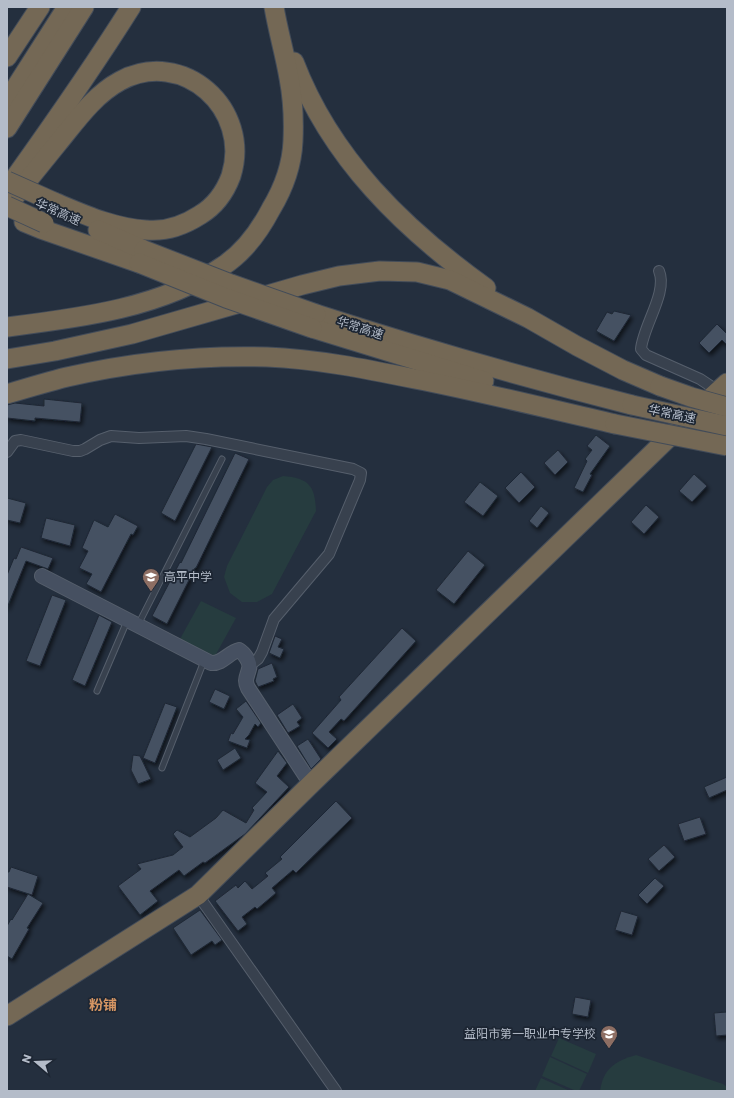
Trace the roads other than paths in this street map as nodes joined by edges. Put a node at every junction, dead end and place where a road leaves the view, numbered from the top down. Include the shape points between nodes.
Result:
1 (35, 7) edge
2 (40, 7) edge
3 (67, 7) edge
4 (84, 7) edge
5 (131, 7) edge
6 (275, 7) edge
7 (7, 44) edge
8 (7, 57) edge
9 (7, 101) edge
10 (7, 128) edge
11 (7, 181) edge
12 (7, 189) edge
13 (7, 206) edge
14 (7, 214) edge
15 (47, 216) junction
16 (659, 271) dead end
17 (528, 318) junction
18 (7, 327) edge
19 (7, 359) edge
20 (725, 393) edge
21 (7, 394) edge
22 (623, 416) junction
23 (727, 426) edge
24 (727, 440) edge
25 (727, 446) edge
26 (7, 452) edge
27 (222, 458) dead end
28 (42, 576) dead end
29 (133, 623) junction
30 (205, 660) junction
31 (250, 665) junction
32 (97, 691) dead end
33 (162, 768) dead end
34 (311, 784) junction
35 (198, 895) junction
36 (7, 1016) edge
37 (336, 1091) edge

1 - 7 highway
2 - 8 highway
3 - 9 highway
4 - 10 highway
5 - 12 highway
6 - 17 highway via 310,100 350,162 378,195 437,251
6 - 18 highway via 294,112 293,143 287,174 278,196 265,222 247,244 224,266 172,293 108,311
11 - 15 highway, bridge
12 - 15 highway, 华常高速
13 - 15 highway, 华常高速, bridge
13 - 15 highway via 80,117 99,96 120,81 139,73 162,71 182,75 210,92 222,107 231,125 235,144 234,164 229,182 219,200 188,223 169,229 146,230
14 - 15 highway
15 - 22 highway, 华常高速, bridge via 141,257 231,284 314,321 539,381
16 - 20 street via 660,293 642,339 641,349 646,355
17 - 19 highway via 450,280 417,272 380,271 339,276 132,334
17 - 20 highway, bridge via 616,367 660,386 691,397
20 - 34 highway via 694,413
21 - 22 highway via 67,377 140,364 199,358 267,358 313,361
22 - 23 highway, 华常高速, bridge
22 - 24 highway, 华常高速
22 - 25 highway, bridge
26 - 31 street via 14,441 21,440 80,451 111,436 186,436 361,472 332,548 274,619 262,652
27 - 29 lane
28 - 29 street
29 - 30 street
29 - 32 lane
30 - 31 street via 216,664 239,650 243,652
30 - 33 lane
31 - 34 street via 246,676 248,688
34 - 35 highway
35 - 36 highway
35 - 37 street

